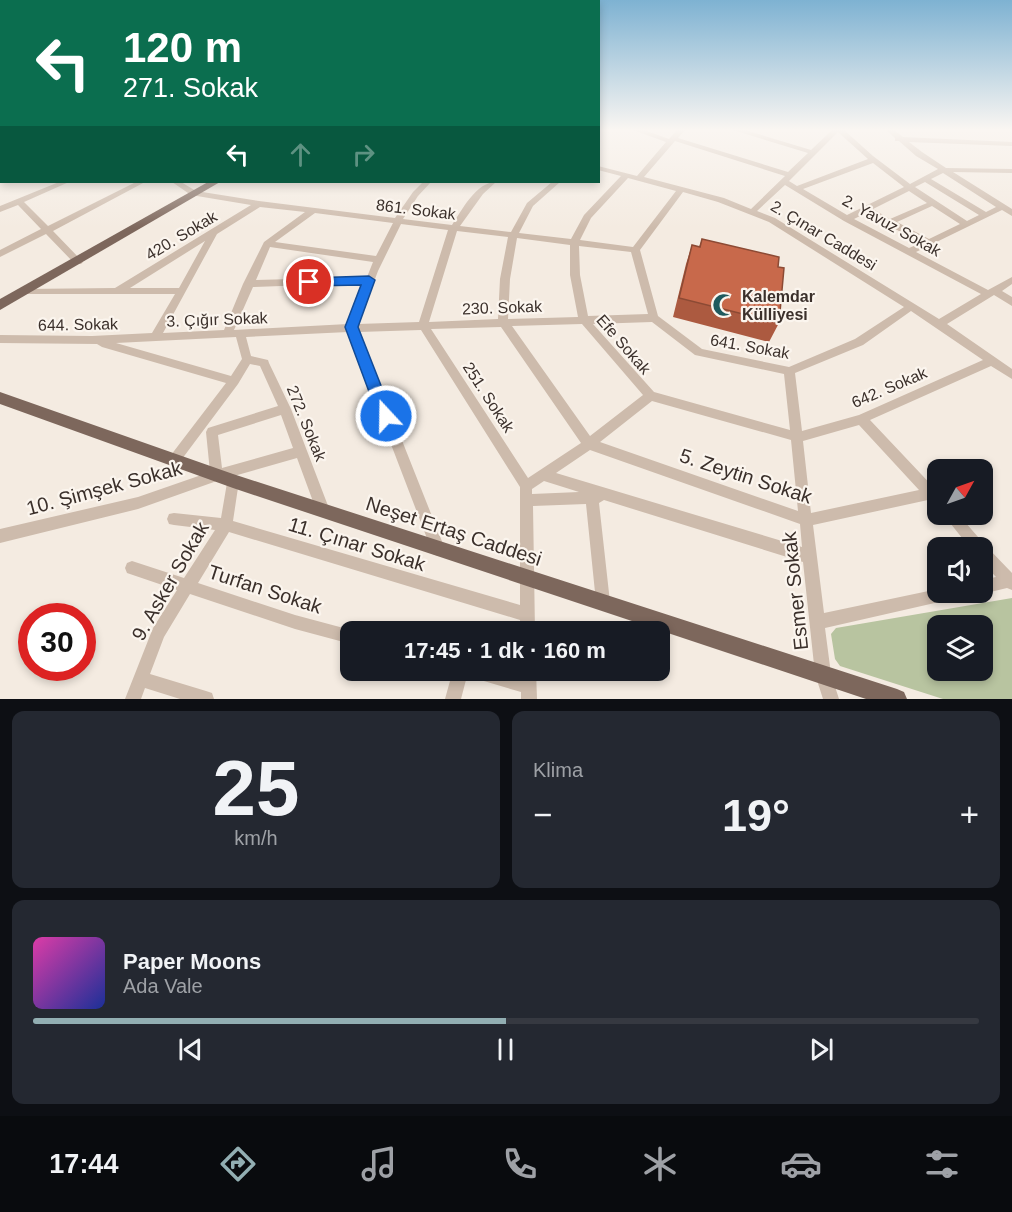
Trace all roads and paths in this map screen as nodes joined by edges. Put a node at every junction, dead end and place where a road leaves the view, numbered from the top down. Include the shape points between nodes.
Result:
1 (649, 163) edge
2 (741, 163) edge
3 (804, 163) edge
4 (864, 163) edge
5 (874, 163) edge
6 (933, 163) edge
7 (600, 169) edge
8 (943, 170) junction
9 (1003, 171) junction
10 (1012, 171) edge
11 (1012, 176) edge
12 (633, 177) junction
13 (787, 178) junction
14 (925, 179) junction
15 (63, 183) edge
16 (139, 183) edge
17 (178, 183) edge
18 (213, 183) edge
19 (491, 183) edge
20 (555, 183) edge
21 (421, 184) edge
22 (798, 188) junction
23 (908, 188) junction
24 (681, 189) junction
25 (194, 193) junction
26 (19, 201) junction
27 (259, 204) junction
28 (933, 204) junction
29 (1002, 207) junction
30 (0, 209) edge
31 (866, 209) junction
32 (314, 210) junction
33 (753, 211) junction
34 (1012, 213) edge
35 (985, 215) junction
36 (847, 219) junction
37 (398, 222) junction
38 (890, 222) junction
39 (966, 224) junction
40 (47, 228) junction
41 (453, 229) junction
42 (214, 233) junction
43 (513, 236) junction
44 (574, 243) junction
45 (929, 243) junction
46 (267, 244) junction
47 (636, 250) junction
48 (909, 252) junction
49 (0, 254) edge
50 (379, 260) junction
51 (78, 262) junction
52 (369, 280) junction
53 (1012, 280) edge
54 (248, 284) junction
55 (26, 291) junction
56 (117, 291) junction
57 (182, 291) junction
58 (991, 292) junction
59 (1012, 302) edge
60 (0, 305) edge
61 (912, 306) junction
62 (654, 318) junction
63 (583, 319) junction
64 (503, 322) junction
65 (939, 324) junction
66 (423, 325) junction
67 (351, 327) junction
68 (234, 333) junction
69 (156, 336) junction
70 (0, 339) edge
71 (92, 340) junction
72 (247, 359) junction
73 (992, 360) junction
74 (789, 371) junction
75 (1012, 375) edge
76 (234, 381) junction
77 (650, 396) junction
78 (0, 398) edge
79 (285, 409) junction
80 (861, 419) junction
81 (797, 437) junction
82 (590, 444) junction
83 (301, 451) junction
84 (175, 459) junction
85 (543, 475) junction
86 (225, 478) junction
87 (927, 490) edge
88 (527, 493) junction
89 (614, 496) junction
90 (592, 497) junction
91 (927, 499) edge
92 (323, 511) junction
93 (174, 519) dead end
94 (807, 520) junction
95 (226, 525) junction
96 (959, 525) edge
97 (0, 536) edge
98 (970, 537) edge
99 (438, 549) junction
100 (811, 556) junction
101 (993, 561) edge
102 (132, 568) dead end
103 (528, 578) junction
104 (1012, 581) edge
105 (993, 585) edge
106 (189, 587) junction
107 (927, 598) edge
108 (603, 602) junction
109 (528, 615) junction
110 (528, 621) edge
111 (818, 621) junction
112 (340, 634) edge
113 (823, 674) junction
114 (140, 680) junction
115 (458, 681) edge
116 (513, 681) edge
117 (528, 685) edge
118 (133, 699) edge
119 (206, 699) edge
120 (453, 699) edge
121 (831, 699) edge
122 (897, 699) edge

1 - 12 street
2 - 13 street, 2. Yavuz Sokak
3 - 13 street
4 - 22 street
5 - 23 street
6 - 8 street
7 - 12 street, 2. Çınar Caddesi
8 - 9 street
8 - 14 street
8 - 29 street
9 - 10 street
9 - 11 street
12 - 24 street, 2. Çınar Caddesi
12 - 44 street, Efe Sokak via 587,217
13 - 22 street, 2. Yavuz Sokak
13 - 33 street
14 - 23 street
14 - 35 street
15 - 26 street
16 - 40 street
17 - 25 street
18 - 25 main road
19 - 41 street
20 - 43 street via 530,205
21 - 37 street
22 - 36 street, 2. Yavuz Sokak
23 - 28 street
23 - 31 street
24 - 33 street, 2. Çınar Caddesi
24 - 47 street
25 - 27 street, 861. Sokak
25 - 51 main road
26 - 30 street
26 - 40 street
27 - 32 street, 861. Sokak
27 - 42 street, 420. Sokak
28 - 38 street
28 - 39 street
29 - 34 street
29 - 35 street
31 - 36 street
31 - 38 street
32 - 37 street, 861. Sokak
32 - 46 street
33 - 61 street, 2. Çınar Caddesi
35 - 39 street
36 - 48 street, 2. Yavuz Sokak
37 - 41 street, 861. Sokak
37 - 50 street
38 - 45 street
39 - 45 street
40 - 49 street
40 - 51 street
41 - 43 street, 861. Sokak
41 - 66 street
42 - 56 street, 420. Sokak
42 - 57 street
43 - 44 street, 861. Sokak
43 - 64 street
44 - 47 street, 861. Sokak
44 - 63 street, Efe Sokak
45 - 48 street
46 - 50 street
46 - 54 street
47 - 62 street
48 - 58 street, 2. Yavuz Sokak
50 - 52 street
51 - 55 main road
52 - 54 street
52 - 67 street
53 - 58 street
54 - 68 street
55 - 56 street
55 - 60 main road
56 - 57 street
57 - 69 street
58 - 59 street, 2. Yavuz Sokak
58 - 65 street
61 - 65 street, 2. Çınar Caddesi
61 - 74 street, 641. Sokak via 859,342
62 - 63 street, 230. Sokak
62 - 74 street, 641. Sokak via 699,352
63 - 64 street, 230. Sokak
63 - 77 street, Efe Sokak
64 - 66 street, 230. Sokak
64 - 82 street
65 - 73 street, 2. Çınar Caddesi
66 - 67 street, 230. Sokak
66 - 88 street, 251. Sokak
67 - 68 street, 3. Çığır Sokak
67 - 99 street
68 - 69 street, 3. Çığır Sokak
68 - 72 street
69 - 71 street, 644. Sokak
70 - 71 street, 644. Sokak
71 - 76 street
72 - 76 street
72 - 79 street, 272. Sokak via 264,363
73 - 75 street, 2. Çınar Caddesi
73 - 80 street, 642. Sokak
74 - 81 street, Esmer Sokak
76 - 84 street
77 - 81 street, Efe Sokak
77 - 82 street
78 - 84 main road, Neşet Ertaş Caddesi
79 - 83 street, 272. Sokak
79 - 86 street, 9. Asker Sokak via 212,432
80 - 81 street, 642. Sokak
80 - 87 street
81 - 94 street, Esmer Sokak
82 - 85 street
82 - 94 street, 5. Zeytin Sokak
83 - 86 street, 10. Şimşek Sokak
83 - 92 street, 272. Sokak
84 - 86 main road, Neşet Ertaş Caddesi
85 - 88 street
85 - 89 street
86 - 92 main road, Neşet Ertaş Caddesi
86 - 95 street, 9. Asker Sokak
86 - 97 street, 10. Şimşek Sokak
88 - 90 street
88 - 103 street
89 - 90 street
89 - 100 street
90 - 108 street
91 - 94 street, 5. Zeytin Sokak
92 - 99 main road, Neşet Ertaş Caddesi
93 - 95 street, 11. Çınar Sokak
94 - 100 street, Esmer Sokak
95 - 106 street, 9. Asker Sokak
95 - 109 street, 11. Çınar Sokak
96 - 98 street
99 - 103 main road, Neşet Ertaş Caddesi
100 - 111 street, Esmer Sokak
101 - 104 street
102 - 106 street, Turfan Sokak
103 - 108 main road, Neşet Ertaş Caddesi
103 - 109 street
104 - 105 street
106 - 112 street, Turfan Sokak
106 - 114 street, 9. Asker Sokak via 158,633
107 - 111 street
108 - 113 main road, Neşet Ertaş Caddesi
109 - 110 street
111 - 113 street, Esmer Sokak
113 - 121 street, Esmer Sokak
113 - 122 main road, Neşet Ertaş Caddesi
114 - 118 street, 9. Asker Sokak
114 - 119 street
115 - 120 street
116 - 117 street

